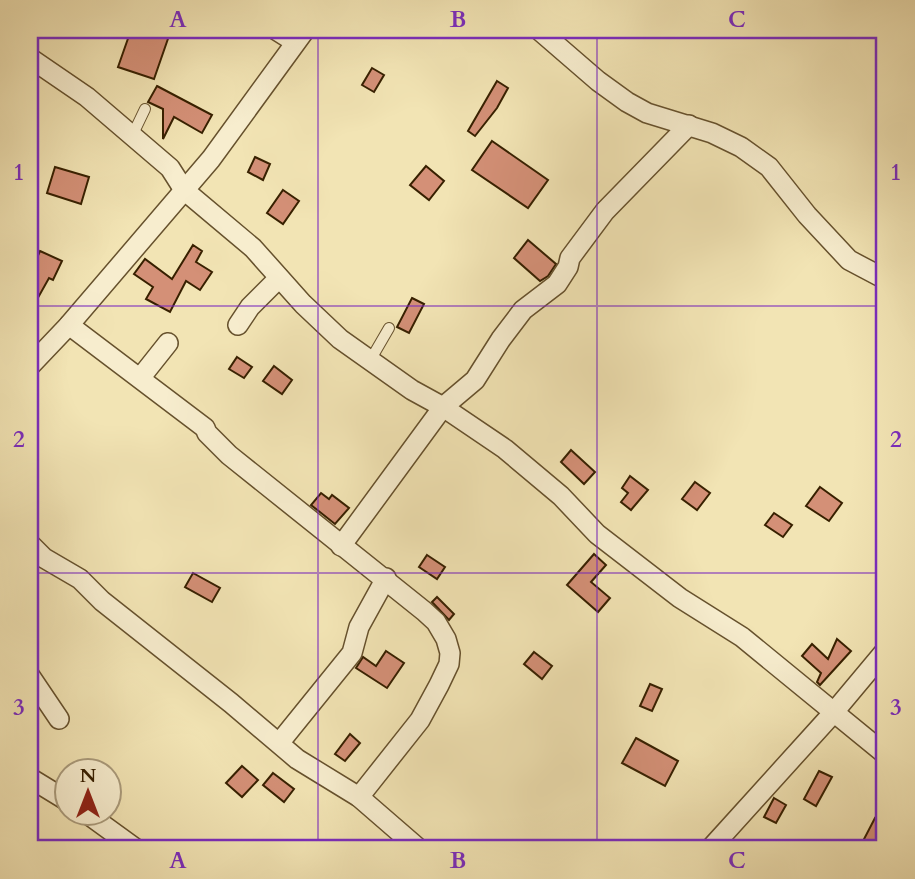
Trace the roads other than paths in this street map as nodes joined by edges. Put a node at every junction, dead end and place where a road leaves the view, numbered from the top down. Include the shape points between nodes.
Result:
1 (276, 30) edge
2 (539, 30) edge
3 (300, 36) edge
4 (30, 58) edge
5 (145, 109) dead end
6 (689, 125) junction
7 (132, 134) junction
8 (184, 190) junction
9 (279, 278) junction
10 (885, 279) edge
11 (69, 325) junction
12 (239, 326) dead end
13 (389, 328) dead end
14 (168, 343) dead end
15 (371, 359) junction
16 (30, 366) edge
17 (141, 377) junction
18 (443, 407) junction
19 (30, 544) edge
20 (341, 546) junction
21 (386, 578) junction
22 (885, 651) edge
23 (30, 677) edge
24 (834, 712) junction
25 (60, 719) dead end
26 (279, 742) junction
27 (885, 754) edge
28 (30, 778) edge
29 (52, 791) edge
30 (359, 797) junction
31 (103, 826) edge
32 (136, 849) edge
33 (419, 849) edge
34 (710, 849) edge

1 - 3 street
2 - 6 street via 627,102
3 - 8 street
4 - 7 street
5 - 7 lane
6 - 10 street via 741,147 769,167 849,260
6 - 18 street via 605,211 570,258 558,284 523,310 475,380
7 - 8 street via 170,168
8 - 9 street via 253,248
8 - 11 street
9 - 12 street via 250,307
9 - 15 street via 341,339
11 - 16 street
11 - 17 street
13 - 15 lane
14 - 17 street
15 - 18 street
17 - 20 street
18 - 20 street
18 - 24 street via 505,449 648,574 742,637
19 - 26 street via 80,579
20 - 21 street
21 - 26 street via 359,627 352,653
21 - 30 street via 436,622 446,639 449,664 420,720
22 - 24 street
23 - 25 street
24 - 27 street
24 - 34 street
26 - 30 street via 297,759
28 - 29 street
30 - 33 street
31 - 32 street

